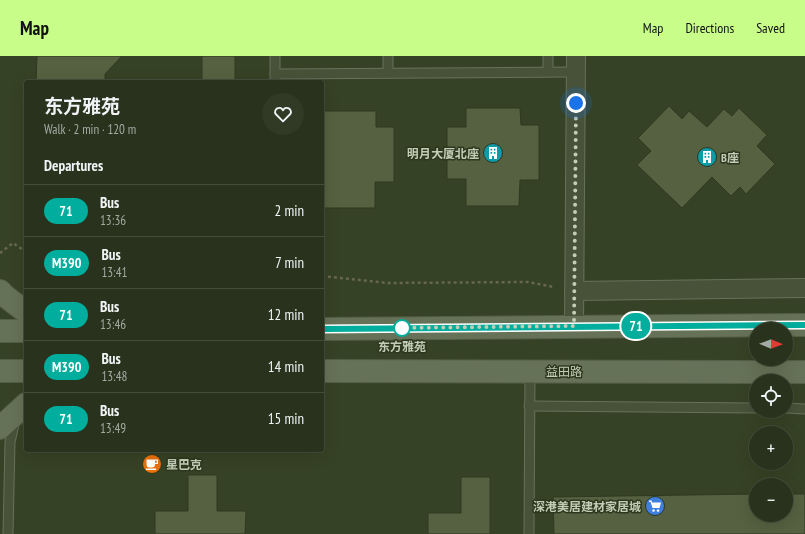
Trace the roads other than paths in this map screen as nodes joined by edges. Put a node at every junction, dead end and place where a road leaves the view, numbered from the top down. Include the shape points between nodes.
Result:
1 (275, 56) edge
2 (388, 56) edge
3 (548, 56) edge
4 (576, 64) edge
5 (548, 71) junction
6 (388, 73) junction
7 (275, 78) edge
8 (805, 288) edge
9 (0, 290) edge
10 (574, 291) junction
11 (24, 310) edge
12 (805, 325) edge
13 (574, 326) junction
14 (324, 329) edge
15 (0, 331) edge
16 (24, 331) edge
17 (0, 371) edge
18 (24, 371) edge
19 (324, 371) edge
20 (530, 371) junction
21 (805, 372) edge
22 (24, 406) edge
23 (529, 406) junction
24 (749, 408) edge
25 (793, 408) edge
26 (805, 408) edge
27 (0, 428) edge
28 (8, 534) edge
29 (528, 534) edge

1 - 7 lane
2 - 6 lane
3 - 5 lane
4 - 5 lane
4 - 10 street
5 - 6 lane
6 - 7 lane
8 - 10 street
9 - 11 main road
10 - 13 street
12 - 13 main road
13 - 14 main road
15 - 16 main road
17 - 18 main road
19 - 20 main road, 益田路
20 - 21 main road, 益田路
20 - 23 lane
22 - 27 main road
22 - 28 lane via 16,417 10,442
23 - 24 lane
23 - 29 lane
25 - 26 lane

